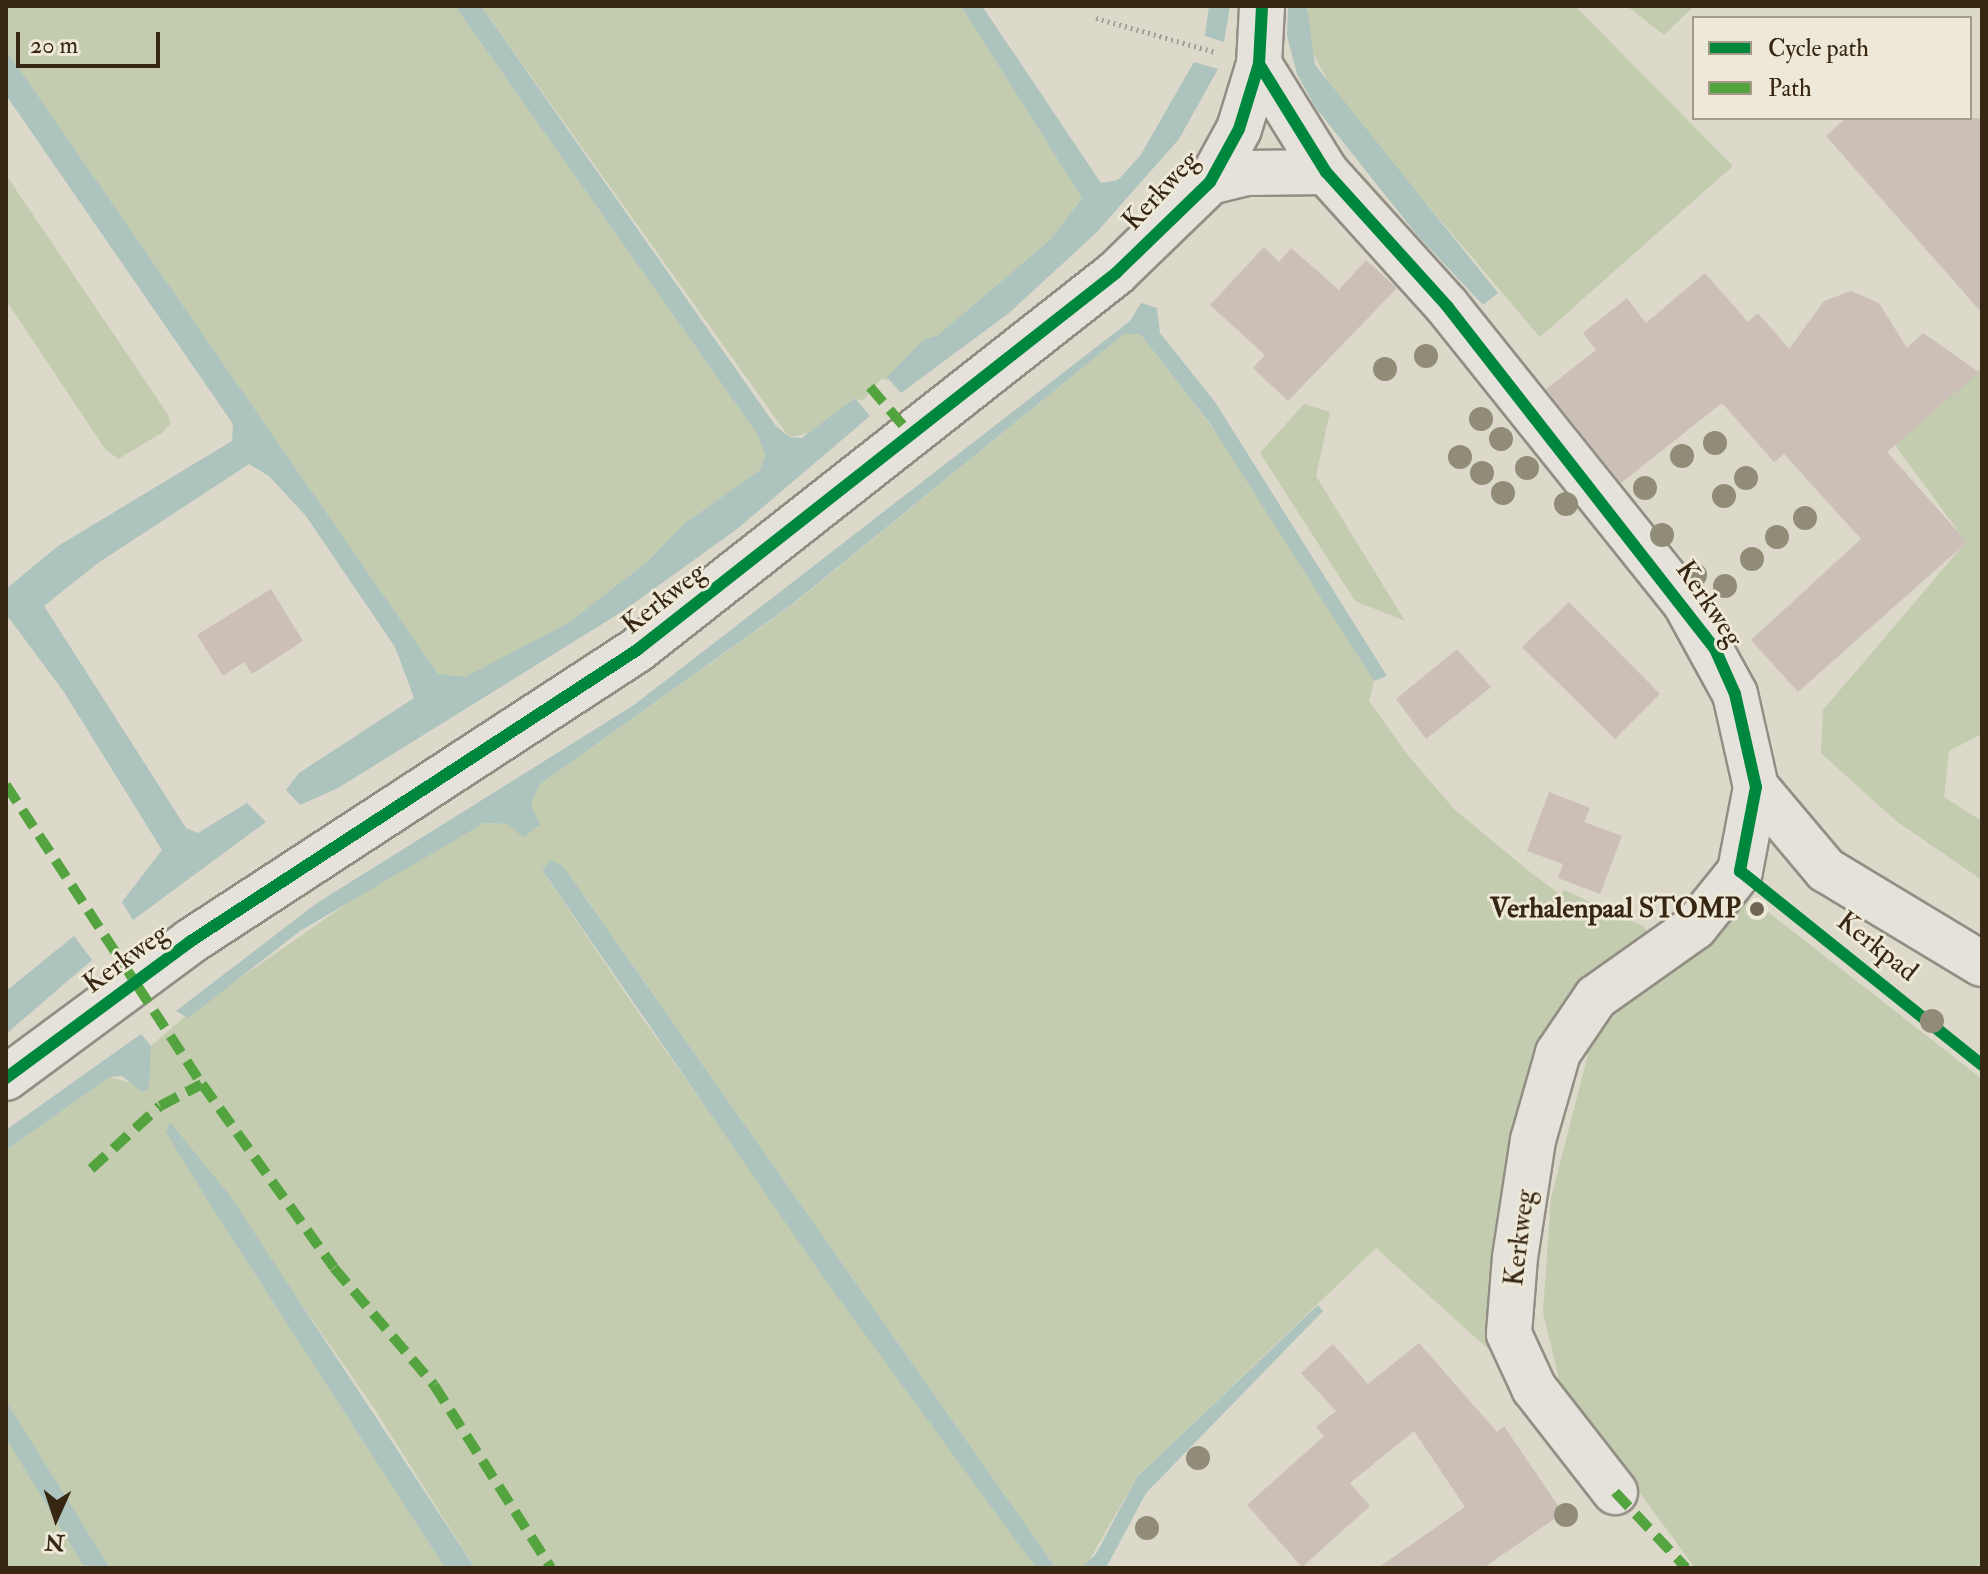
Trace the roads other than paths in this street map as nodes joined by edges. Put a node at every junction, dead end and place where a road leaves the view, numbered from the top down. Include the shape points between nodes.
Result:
1 (1262, 6) edge
2 (1259, 64) junction
3 (1326, 172) junction
4 (1210, 182) junction
5 (1756, 787) junction
6 (1982, 964) edge
7 (6, 1078) edge
8 (1615, 1492) dead end

1 - 2 street, Kerkweg
2 - 3 street, Kerkweg
2 - 4 street, Kerkweg via 1239,129
3 - 4 street, Kerkweg via 1246,173
3 - 5 street, Kerkweg via 1447,306 1685,603 1735,694
4 - 7 street, Kerkweg via 1116,273 637,650 191,941
5 - 6 street via 1826,870
5 - 8 street, Kerkweg via 1740,871 1695,927 1596,997 1558,1053 1533,1140 1509,1334 1534,1388

